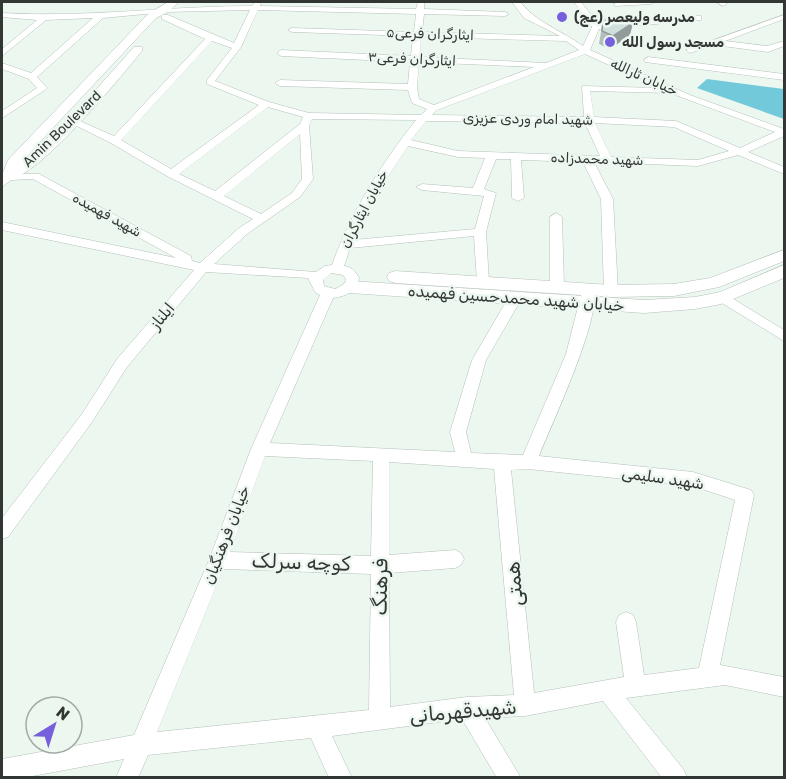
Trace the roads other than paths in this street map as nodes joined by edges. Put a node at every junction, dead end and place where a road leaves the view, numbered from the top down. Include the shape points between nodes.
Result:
1 (516, 2) edge
2 (577, 2) edge
3 (618, 4) dead end
4 (257, 5) edge
5 (420, 7) edge
6 (658, 9) edge
7 (168, 10) edge
8 (505, 14) dead end
9 (2, 15) edge
10 (99, 17) junction
11 (784, 17) edge
12 (44, 18) junction
13 (698, 18) dead end
14 (596, 27) junction
15 (292, 30) dead end
16 (418, 33) junction
17 (210, 38) junction
18 (568, 39) junction
19 (714, 42) junction
20 (784, 43) edge
21 (237, 47) junction
22 (690, 50) dead end
23 (585, 51) junction
24 (2, 53) edge
25 (281, 53) dead end
26 (416, 58) junction
27 (648, 60) dead end
28 (544, 65) junction
29 (2, 66) edge
30 (32, 77) junction
31 (784, 77) edge
32 (280, 83) dead end
33 (412, 87) junction
34 (675, 92) junction
35 (266, 104) junction
36 (434, 108) junction
37 (2, 115) edge
38 (421, 117) junction
39 (589, 120) junction
40 (72, 121) junction
41 (306, 121) junction
42 (784, 132) edge
43 (115, 141) junction
44 (405, 142) junction
45 (741, 151) junction
46 (492, 155) junction
47 (516, 156) junction
48 (587, 159) junction
49 (607, 159) junction
50 (784, 171) edge
51 (171, 174) junction
52 (5, 180) edge
53 (422, 187) dead end
54 (477, 192) junction
55 (216, 196) junction
56 (518, 198) dead end
57 (556, 217) dead end
58 (260, 219) junction
59 (2, 226) edge
60 (480, 232) junction
61 (344, 245) junction
62 (784, 255) edge
63 (203, 268) junction
64 (346, 276) junction
65 (783, 276) edge
66 (316, 278) junction
67 (483, 282) junction
68 (557, 287) junction
69 (611, 291) junction
70 (328, 293) junction
71 (722, 297) junction
72 (515, 298) junction
73 (588, 298) junction
74 (784, 336) edge
75 (259, 449) junction
76 (381, 455) junction
77 (465, 459) junction
78 (528, 462) junction
79 (502, 463) junction
80 (2, 531) edge
81 (218, 560) junction
82 (455, 560) dead end
83 (380, 565) junction
84 (626, 622) dead end
85 (706, 678) junction
86 (636, 686) junction
87 (784, 687) edge
88 (607, 690) junction
89 (525, 705) junction
90 (467, 708) junction
91 (379, 719) junction
92 (317, 727) junction
93 (140, 745) junction
94 (2, 770) edge
95 (127, 777) edge
96 (341, 777) edge
97 (510, 777) edge
98 (676, 777) edge

1 - 18 street, خیابان ثارالله via 527,16
2 - 14 street
3 - 6 street
4 - 5 street
4 - 7 street
4 - 21 street
5 - 8 street
5 - 16 street
6 - 13 street
6 - 14 street
7 - 10 street
7 - 17 street
7 - 40 main road, Amin Boulevard
7 - 52 main road, Amin Boulevard via 152,16 13,162
9 - 12 street
10 - 12 street
10 - 30 street
11 - 19 street
12 - 24 street
14 - 23 street
15 - 16 street, ایثارگران فرعی۵
16 - 18 street, ایثارگران فرعی۵
16 - 26 street
17 - 21 street
17 - 43 street
18 - 23 street, خیابان ثارالله
19 - 20 street via 768,49
19 - 22 street
21 - 35 street, شهید امام وردی عزیزی via 210,82
23 - 28 street, خیابان ایثارگران
23 - 34 street, خیابان ثارالله
25 - 26 street, ایثارگران فرعی۳
26 - 28 street, ایثارگران فرعی۳
26 - 33 street
27 - 31 street
28 - 36 street, خیابان ایثارگران
29 - 30 street
30 - 37 street via 42,88
32 - 33 street
33 - 36 street via 415,101
34 - 39 street via 585,88
34 - 42 street, خیابان ثارالله
35 - 41 street, شهید امام وردی عزیزی
35 - 51 street
36 - 38 street, خیابان ایثارگران
38 - 39 street, شهید امام وردی عزیزی
38 - 41 street, شهید امام وردی عزیزی
38 - 44 street, خیابان ایثارگران
39 - 45 street, شهید امام وردی عزیزی via 676,124
39 - 49 street
40 - 43 street
40 - 52 main road, Amin Boulevard via 31,163
41 - 55 street
41 - 58 street, ایلناز via 308,179 296,195
42 - 45 street, شهید محمدزاده
43 - 51 street
44 - 46 street, شهید محمدزاده via 458,154
44 - 61 street, خیابان ایثارگران via 382,173
45 - 49 street, شهید محمدزاده via 698,163
45 - 50 street, شهید امام وردی عزیزی
46 - 47 street, شهید محمدزاده
46 - 54 street
47 - 48 street, شهید محمدزاده
47 - 56 street
48 - 49 street, شهید محمدزاده
48 - 69 street via 607,200
51 - 55 street
52 - 63 street, شهید فهمیده via 35,176
53 - 54 street
54 - 60 street via 490,193
55 - 58 street
57 - 68 street
58 - 63 street, ایلناز
59 - 63 street
60 - 61 street
60 - 67 street
61 - 64 street, خیابان ایثارگران
62 - 69 main road, خیابان شهید محمدحسین فهمیده via 713,283 674,290
63 - 66 street via 310,274
63 - 80 street, ایلناز via 122,363 87,418
64 - 66 street via 324,271
64 - 67 main road, خیابان شهید محمدحسین فهمیده
64 - 70 street via 343,292
64 - 72 main road, خیابان شهید محمدحسین فهمیده
65 - 71 main road, خیابان شهید محمدحسین فهمیده
66 - 70 street via 317,286
67 - 68 main road, خیابان شهید محمدحسین فهمیده
68 - 73 main road, خیابان شهید محمدحسین فهمیده
69 - 73 main road, خیابان شهید محمدحسین فهمیده
70 - 75 street, خیابان فرهنگیان
71 - 73 main road, خیابان شهید محمدحسین فهمیده via 675,304
71 - 74 street
72 - 73 main road, خیابان شهید محمدحسین فهمیده
72 - 77 street via 479,360 458,432
73 - 78 street via 574,351
75 - 76 street, شهید سلیمی
75 - 81 street, خیابان فرهنگیان
76 - 77 street, شهید سلیمی
76 - 83 street, فرهنگ
77 - 79 street, شهید سلیمی
78 - 79 street, شهید سلیمی
78 - 85 street, شهید سلیمی via 693,479 744,495
79 - 89 street, همتی
81 - 83 street, کوچه سرلک
81 - 93 street, خیابان فرهنگیان
82 - 83 street, کوچه سرلک
83 - 91 street, فرهنگ
84 - 86 street
85 - 86 street, شهیدقهرمانی
85 - 87 street, شهیدقهرمانی via 725,675
86 - 88 street, شهیدقهرمانی
88 - 89 street, شهیدقهرمانی
88 - 98 street
89 - 90 street, شهیدقهرمانی
90 - 91 street, شهیدقهرمانی
90 - 97 street
91 - 92 street, شهیدقهرمانی
92 - 93 street, شهیدقهرمانی
92 - 96 street
93 - 94 street, شهیدقهرمانی
93 - 95 street, خیابان فرهنگیان

